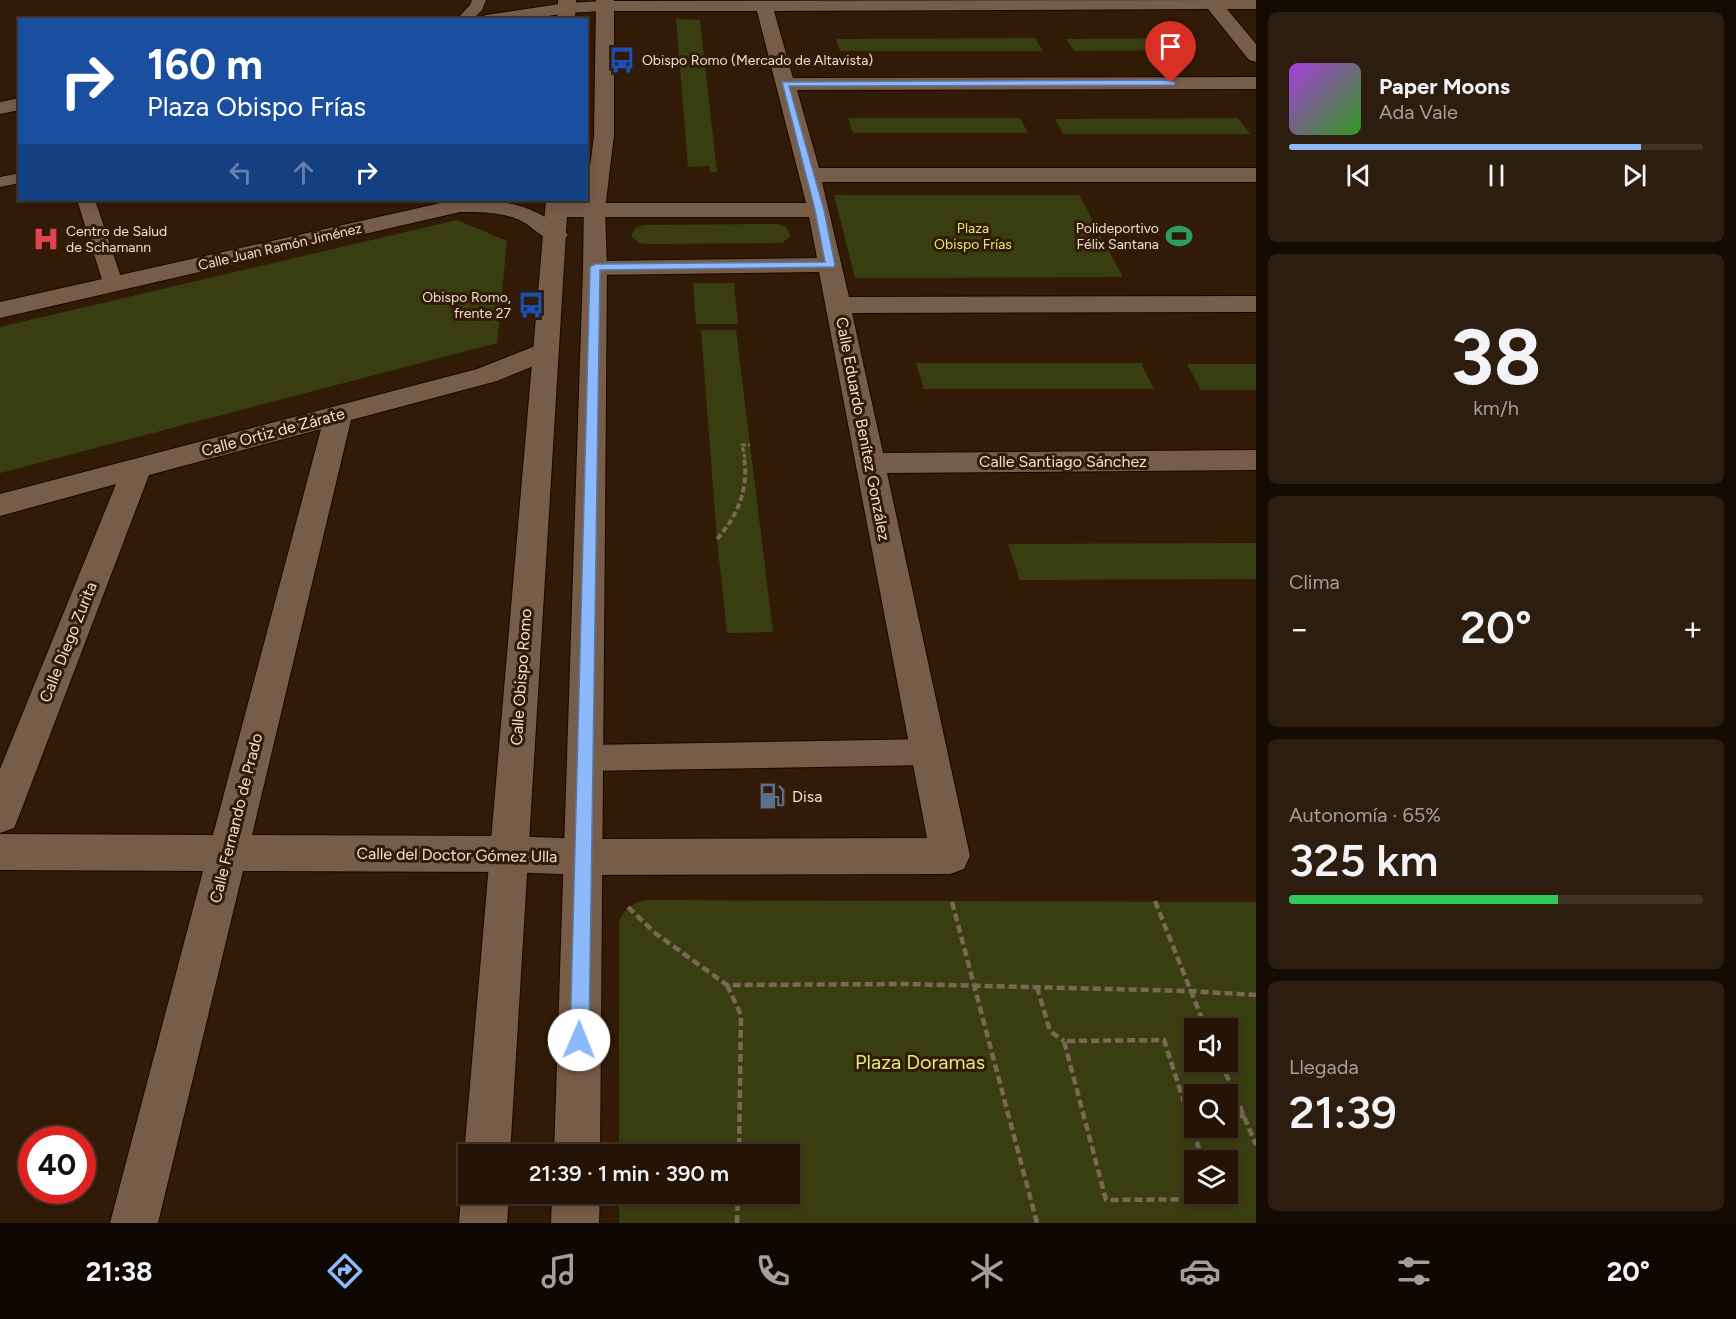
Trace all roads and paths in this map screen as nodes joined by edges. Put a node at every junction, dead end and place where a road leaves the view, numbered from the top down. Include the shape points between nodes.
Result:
1 (1212, 2) edge
2 (605, 3) edge
3 (916, 3) edge
4 (1069, 3) edge
5 (1256, 4) edge
6 (764, 5) junction
7 (477, 8) edge
8 (567, 9) edge
9 (465, 18) edge
10 (1256, 56) edge
11 (1256, 82) edge
12 (785, 84) junction
13 (18, 104) edge
14 (0, 108) edge
15 (809, 175) junction
16 (1256, 175) edge
17 (18, 178) edge
18 (0, 182) edge
19 (86, 201) edge
20 (594, 210) junction
21 (819, 210) junction
22 (556, 215) edge
23 (830, 265) junction
24 (595, 267) junction
25 (114, 286) junction
26 (1256, 304) edge
27 (1, 305) edge
28 (838, 305) junction
29 (544, 352) junction
30 (339, 414) junction
31 (750, 445) dead end
32 (1256, 460) edge
33 (870, 463) junction
34 (137, 469) junction
35 (0, 505) edge
36 (717, 539) dead end
37 (929, 752) junction
38 (586, 758) junction
39 (0, 816) edge
40 (0, 852) edge
41 (227, 853) junction
42 (509, 854) junction
43 (584, 856) junction
44 (950, 856) joint
45 (1155, 901) dead end
46 (952, 902) dead end
47 (628, 907) dead end
48 (727, 985) junction
49 (973, 986) junction
50 (1037, 987) junction
51 (1189, 991) junction
52 (1256, 994) edge
53 (1201, 1018) edge
54 (1064, 1041) junction
55 (1225, 1072) edge
56 (1184, 1097) edge
57 (1238, 1116) edge
58 (1245, 1116) junction
59 (488, 1144) edge
60 (577, 1144) edge
61 (739, 1144) edge
62 (1256, 1144) edge
63 (1184, 1199) edge
64 (484, 1204) edge
65 (576, 1204) edge
66 (738, 1204) edge
67 (134, 1223) edge
68 (483, 1223) edge
69 (575, 1223) edge
70 (737, 1223) edge
71 (1036, 1223) edge

1 - 4 street
1 - 5 street
1 - 10 street
2 - 6 street
2 - 8 street
2 - 20 street via 604,135
3 - 4 street
3 - 6 street
6 - 12 street, Calle Eduardo Benítez González
7 - 8 street
7 - 9 lane
11 - 12 street
12 - 15 street, Calle Eduardo Benítez González
13 - 14 street
15 - 16 street
15 - 21 street, Calle Eduardo Benítez González
17 - 18 lane
19 - 25 lane
20 - 21 street
20 - 22 street
20 - 24 street
21 - 23 street, Calle Eduardo Benítez González
22 - 25 street, Calle Juan Ramón Jiménez via 527,215 491,205 460,205
22 - 29 street, Calle Obispo Romo
23 - 24 street
23 - 28 street, Calle Eduardo Benítez González
24 - 38 street
25 - 27 street, Calle Juan Ramón Jiménez
26 - 28 street
28 - 33 street, Calle Eduardo Benítez González
29 - 30 street, Calle Ortiz de Zárate via 487,375
29 - 42 street, Calle Obispo Romo
30 - 34 street, Calle Ortiz de Zárate
30 - 41 street, Calle Fernando de Prado
31 - 36 path via 742,445 747,475 742,503
32 - 33 street, Calle Santiago Sánchez
33 - 37 street, Calle Eduardo Benítez González
34 - 35 street, Calle Ortiz de Zárate
34 - 39 street, Calle Diego Zurita
37 - 38 lane
37 - 44 street, Calle Eduardo Benítez González
38 - 43 street
40 - 41 street, Calle del Doctor Gómez Ulla
41 - 42 street, Calle del Doctor Gómez Ulla
41 - 67 street, Calle Fernando de Prado
42 - 43 street, Calle del Doctor Gómez Ulla
42 - 59 street, Calle Obispo Romo
43 - 44 street, Calle del Doctor Gómez Ulla
43 - 60 street
45 - 51 path
46 - 49 path
47 - 48 path via 655,933
48 - 49 path
48 - 61 path via 741,1015
49 - 50 path
49 - 71 path
50 - 51 path
50 - 54 path via 1050,1031
51 - 52 path
51 - 53 path
54 - 56 path via 1164,1040
54 - 63 path via 1106,1200
55 - 58 path
57 - 58 path
58 - 62 path
64 - 68 street
65 - 69 street
66 - 70 path

